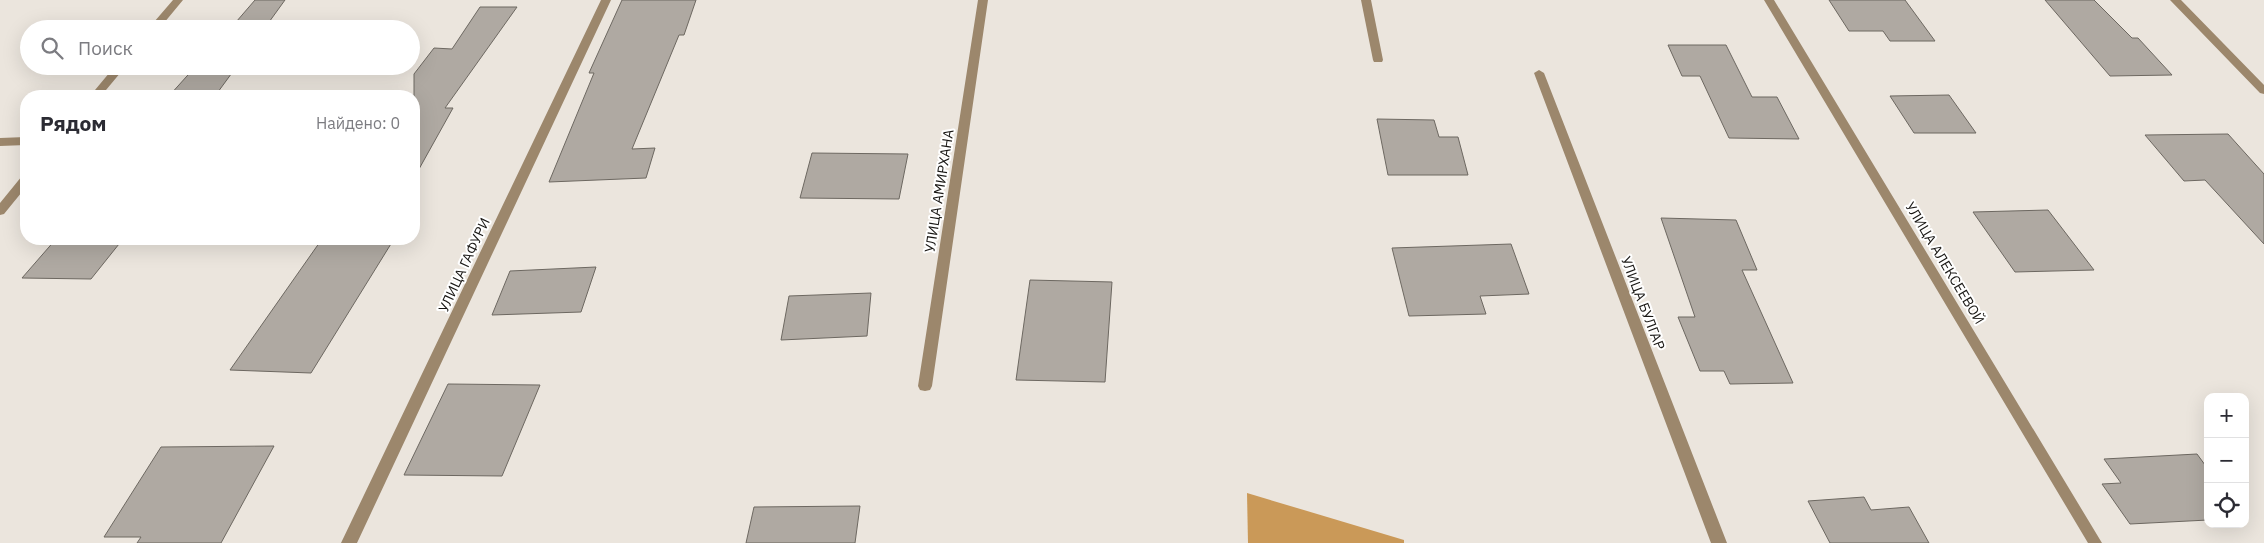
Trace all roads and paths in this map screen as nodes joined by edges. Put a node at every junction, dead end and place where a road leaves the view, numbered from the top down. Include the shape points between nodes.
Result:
1 (178, 0) edge
2 (606, 0) edge
3 (983, 0) edge
4 (1366, 0) edge
5 (1769, 0) edge
6 (2175, 0) edge
7 (161, 20) edge
8 (1378, 60) dead end
9 (1539, 73) dead end
10 (113, 75) edge
11 (100, 90) edge
12 (2264, 91) edge
13 (20, 141) edge
14 (0, 142) edge
15 (20, 186) edge
16 (0, 211) edge
17 (925, 386) dead end
18 (2095, 542) dead end
19 (348, 543) edge
20 (1719, 543) edge

1 - 7 street
2 - 19 street, УЛИЦА ГАФУРИ
3 - 17 street, УЛИЦА АМИРХАНА
4 - 8 street
5 - 18 street, УЛИЦА АЛЕКСЕЕВОЙ
6 - 12 street
9 - 20 street, УЛИЦА БУЛГАР
10 - 11 street
13 - 14 street
15 - 16 street

